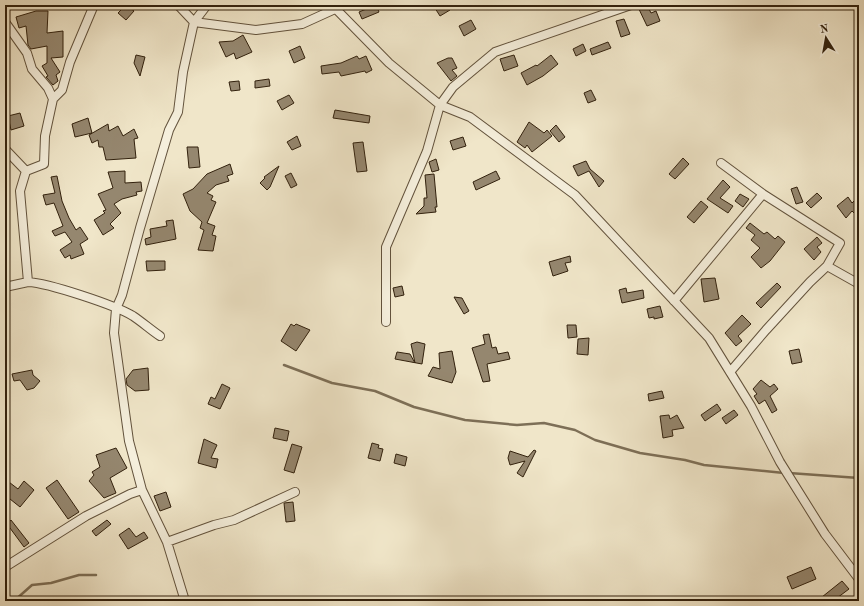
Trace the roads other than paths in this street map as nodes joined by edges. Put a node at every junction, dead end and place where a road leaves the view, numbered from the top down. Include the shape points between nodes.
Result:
1 (94, 5) edge
2 (178, 5) edge
3 (207, 5) edge
4 (631, 5) edge
5 (333, 7) edge
6 (5, 22) edge
7 (194, 22) junction
8 (54, 99) junction
9 (440, 105) junction
10 (5, 149) edge
11 (721, 163) dead end
12 (26, 171) junction
13 (763, 194) junction
14 (827, 266) junction
15 (28, 282) junction
16 (859, 284) edge
17 (5, 287) edge
18 (674, 301) junction
19 (116, 309) junction
20 (386, 322) dead end
21 (160, 336) dead end
22 (730, 372) junction
23 (142, 490) junction
24 (295, 492) dead end
25 (167, 542) junction
26 (5, 567) edge
27 (859, 579) edge
28 (185, 601) edge

1 - 8 street via 70,62 62,90
2 - 7 street
3 - 7 street
4 - 9 street via 495,52 453,87
5 - 7 street via 302,24 256,30
5 - 9 street via 389,63
6 - 8 street via 23,48 32,69
7 - 19 street via 183,72 178,112 169,130
8 - 12 street via 45,136 44,164
9 - 18 street via 470,117 575,195
9 - 20 street via 427,151 386,247
10 - 12 street
11 - 13 street
12 - 15 street via 20,191
13 - 14 street via 840,243
13 - 18 street
14 - 16 street
14 - 22 street
15 - 17 street
15 - 19 street via 39,282
18 - 22 street via 709,338
19 - 21 street via 133,316
19 - 23 street via 114,333 128,434
22 - 27 street via 780,462 825,534
23 - 25 street
23 - 26 street via 86,516
24 - 25 street via 234,520
25 - 28 street

